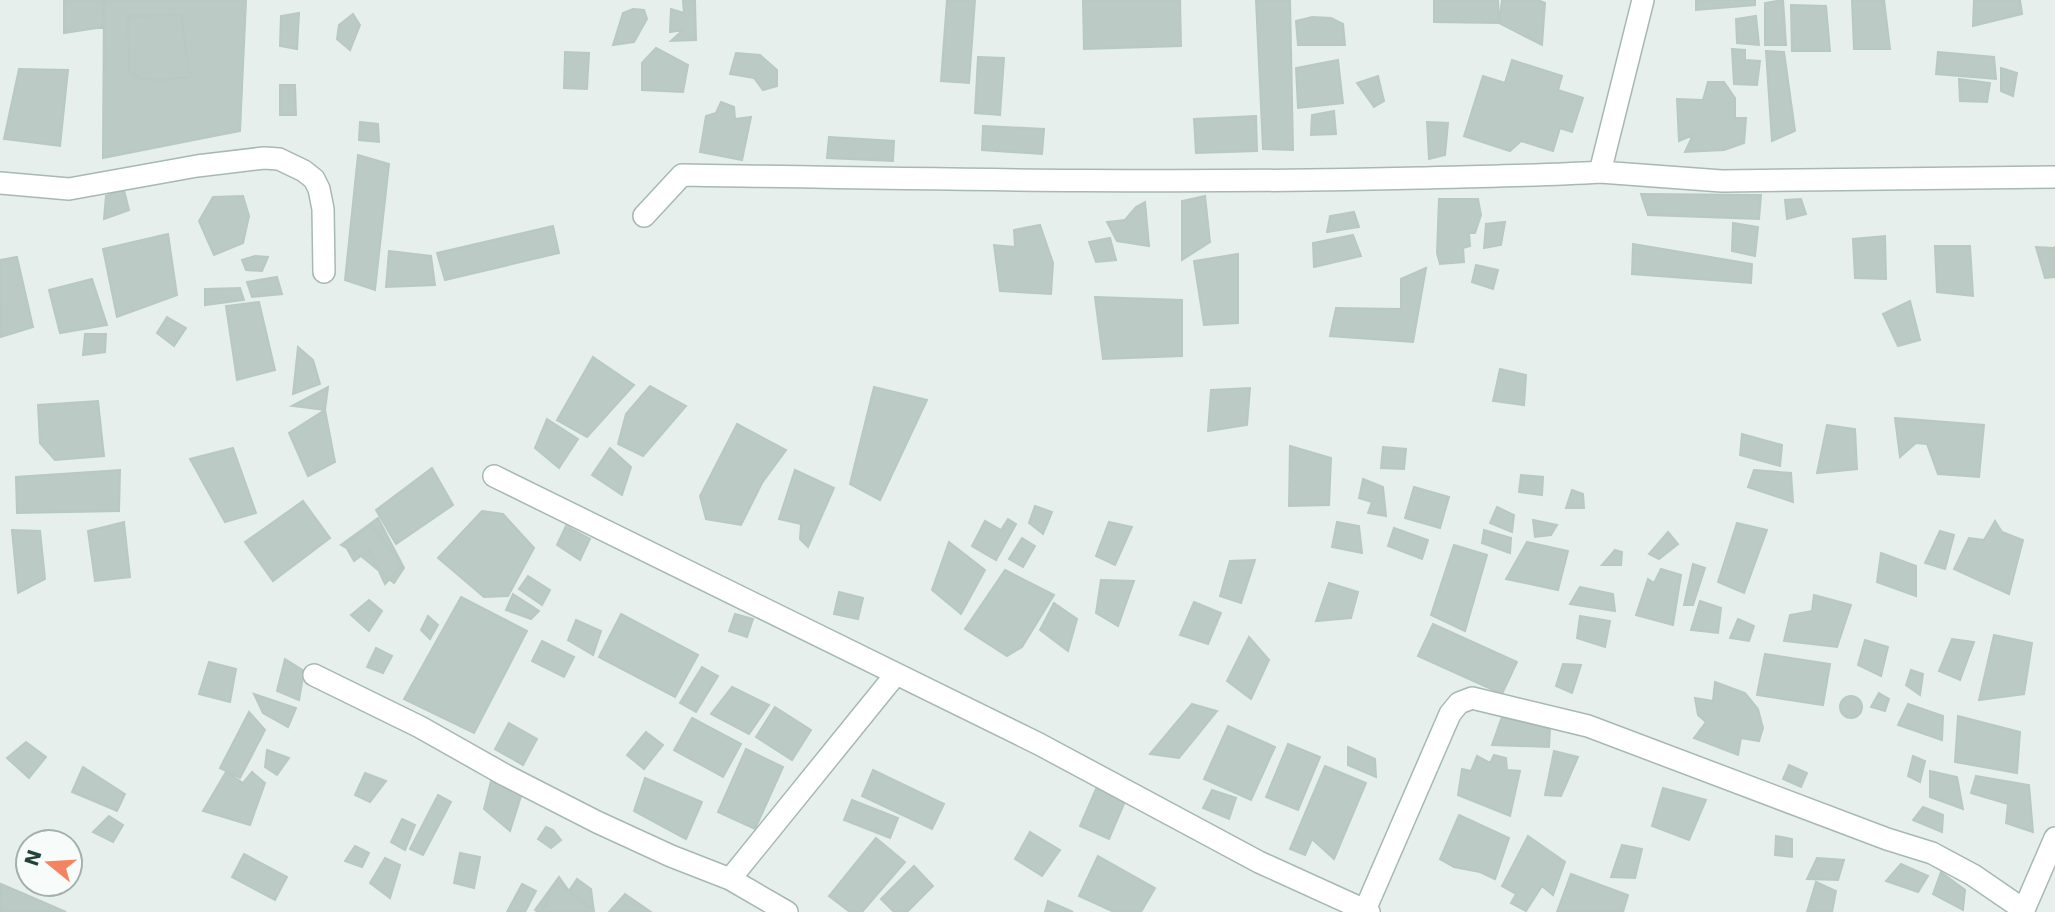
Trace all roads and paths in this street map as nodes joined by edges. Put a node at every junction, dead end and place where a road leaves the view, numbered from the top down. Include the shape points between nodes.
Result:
1 (1643, 0) edge
2 (1600, 173) junction
3 (2055, 177) edge
4 (0, 183) edge
5 (644, 216) dead end
6 (324, 272) dead end
7 (494, 476) dead end
8 (896, 674) junction
9 (314, 675) dead end
10 (2055, 838) edge
11 (730, 879) junction
12 (1367, 911) edge
13 (2024, 911) edge
14 (787, 912) edge

1 - 2 street
2 - 3 street via 1722,180
2 - 5 street via 1305,181 682,175
4 - 6 street via 68,189 197,166 279,159 304,171 319,190
7 - 8 street
8 - 11 street
8 - 12 street via 1039,744 1259,862
9 - 11 street via 597,822
10 - 13 street
11 - 14 street
12 - 13 street via 1450,714 1459,703 1472,698 1588,726 1932,853

